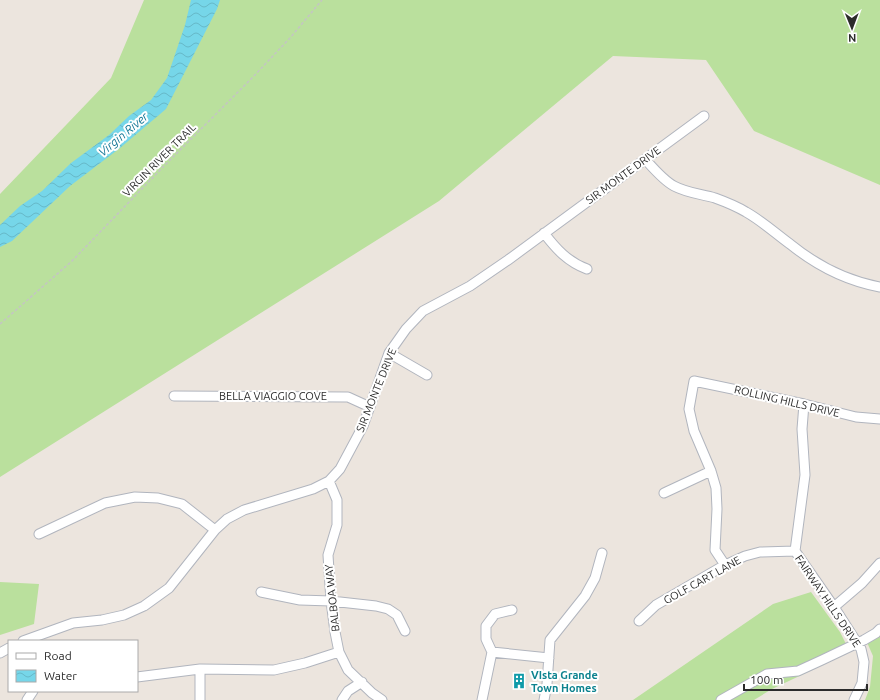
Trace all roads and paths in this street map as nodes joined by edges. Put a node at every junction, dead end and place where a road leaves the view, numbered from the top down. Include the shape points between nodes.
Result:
1 (322, 0) edge
2 (704, 116) dead end
3 (645, 159) junction
4 (544, 233) junction
5 (587, 269) dead end
6 (880, 286) edge
7 (0, 324) edge
8 (389, 353) junction
9 (427, 375) dead end
10 (174, 396) dead end
11 (804, 404) junction
12 (370, 407) junction
13 (880, 419) edge
14 (711, 471) junction
15 (329, 481) junction
16 (664, 493) dead end
17 (215, 530) junction
18 (39, 534) dead end
19 (795, 551) junction
20 (602, 553) dead end
21 (880, 563) edge
22 (725, 565) junction
23 (261, 592) dead end
24 (331, 601) junction
25 (834, 607) junction
26 (512, 610) dead end
27 (639, 621) dead end
28 (880, 629) edge
29 (405, 631) dead end
30 (26, 640) edge
31 (857, 644) junction
32 (339, 652) junction
33 (492, 652) junction
34 (549, 658) junction
35 (200, 669) junction
36 (138, 676) edge
37 (362, 682) junction
38 (33, 692) edge
39 (27, 700) edge
40 (200, 700) edge
41 (342, 700) edge
42 (382, 700) edge
43 (482, 700) edge
44 (544, 700) edge
45 (721, 700) edge
46 (854, 700) edge

1 - 7 path, VIRGIN RIVER TRAIL via 290,38 72,261
2 - 3 street, SIR MONTE DRIVE
3 - 4 street, SIR MONTE DRIVE
3 - 6 street via 662,177 679,189 731,204 761,221 823,266 852,279
4 - 5 street via 566,258
4 - 8 street, SIR MONTE DRIVE via 470,286 423,311
8 - 9 street
8 - 12 street, SIR MONTE DRIVE
10 - 12 street, BELLA VIAGGIO COVE via 348,397
11 - 13 street, ROLLING HILLS DRIVE via 856,417
11 - 14 street, ROLLING HILLS DRIVE via 694,381 689,409 694,431
11 - 19 street, FAIRWAY HILLS DRIVE via 802,429 805,476
12 - 15 street, SIR MONTE DRIVE via 340,469
14 - 16 street
14 - 22 street via 716,488 715,550
15 - 17 street, SIR MONTE DRIVE via 313,489 244,510 227,519
15 - 24 street, BALBOA WAY via 337,500 337,525 328,555
17 - 18 street via 182,504 158,498 135,497 105,503
17 - 30 street, SIR MONTE DRIVE via 169,588 144,606 102,620 73,623
19 - 22 street, GOLF CART LANE via 760,552
19 - 25 street, FAIRWAY HILLS DRIVE
20 - 34 street via 595,578 585,596 550,640
21 - 25 street via 862,583
22 - 27 street, GOLF CART LANE via 656,605
23 - 24 street via 300,600
24 - 29 street via 388,609 396,615
24 - 32 street, BALBOA WAY
25 - 31 street, FAIRWAY HILLS DRIVE
26 - 33 street via 495,614 486,626 486,639
28 - 31 street
31 - 45 street via 798,671 767,674
31 - 46 street, FAIRWAY HILLS DRIVE via 864,662 862,683
32 - 35 street via 274,670
32 - 37 street, BALBOA WAY via 348,670
33 - 34 street
33 - 43 street
34 - 44 street
35 - 36 street
35 - 40 street
37 - 41 street via 348,690
37 - 42 street, BALBOA WAY
38 - 39 street

